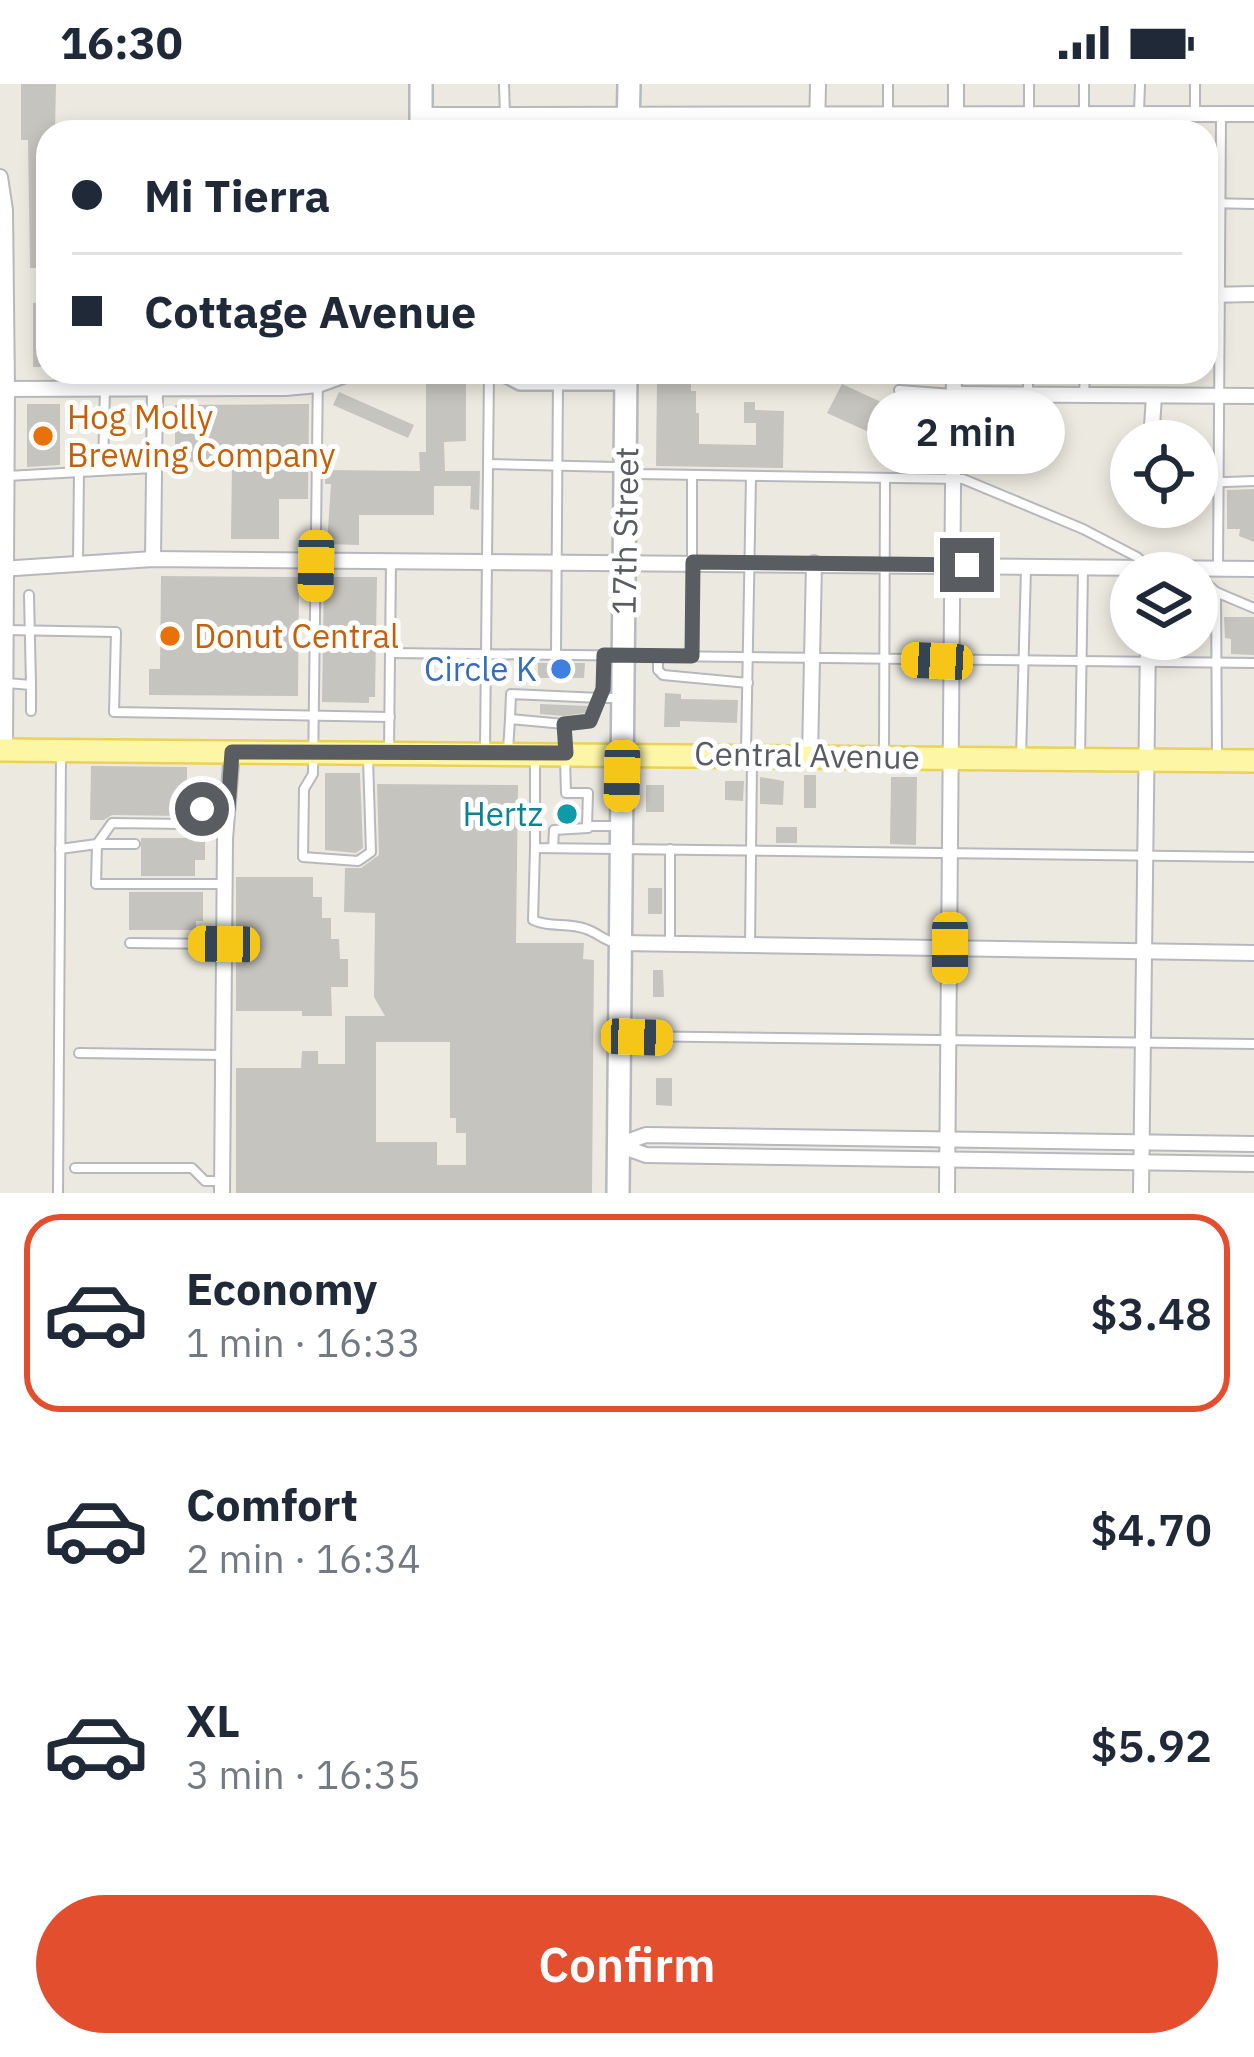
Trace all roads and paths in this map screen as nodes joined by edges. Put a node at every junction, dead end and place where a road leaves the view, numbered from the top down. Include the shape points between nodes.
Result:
1 (421, 84) edge
2 (504, 84) edge
3 (629, 84) edge
4 (818, 84) edge
5 (888, 84) edge
6 (956, 84) edge
7 (1029, 84) edge
8 (1084, 84) edge
9 (1140, 84) edge
10 (1195, 84) edge
11 (505, 114) junction
12 (726, 114) junction
13 (818, 114) junction
14 (888, 114) junction
15 (956, 114) junction
16 (1029, 114) junction
17 (1083, 114) junction
18 (1146, 114) junction
19 (1195, 114) junction
20 (1221, 114) junction
21 (1254, 114) edge
22 (421, 120) edge
23 (449, 120) edge
24 (587, 120) edge
25 (628, 120) edge
26 (661, 120) edge
27 (726, 120) edge
28 (818, 120) edge
29 (888, 120) edge
30 (956, 120) edge
31 (1029, 120) edge
32 (1083, 120) edge
33 (1148, 120) edge
34 (0, 177) edge
35 (1218, 203) edge
36 (1222, 203) junction
37 (1254, 204) edge
38 (3, 237) edge
39 (1218, 240) edge
40 (1254, 294) edge
41 (1218, 295) edge
42 (1218, 382) edge
43 (229, 384) edge
44 (318, 384) edge
45 (489, 384) edge
46 (558, 384) edge
47 (626, 384) edge
48 (954, 384) edge
49 (1028, 384) edge
50 (1084, 384) edge
51 (4, 389) edge
52 (105, 389) junction
53 (155, 389) junction
54 (898, 390) dead end
55 (954, 394) junction
56 (1028, 395) junction
57 (1084, 396) junction
58 (1154, 396) junction
59 (1219, 396) junction
60 (1254, 396) edge
61 (1152, 420) edge
62 (488, 464) junction
63 (556, 467) junction
64 (103, 468) junction
65 (154, 468) junction
66 (80, 470) junction
67 (626, 470) junction
68 (692, 475) junction
69 (4, 476) edge
70 (751, 476) junction
71 (885, 479) junction
72 (954, 480) junction
73 (1218, 481) edge
74 (1221, 481) junction
75 (1254, 481) edge
76 (1127, 552) edge
77 (1218, 552) edge
78 (153, 559) junction
79 (316, 560) junction
80 (391, 560) junction
81 (488, 560) junction
82 (556, 561) junction
83 (625, 561) junction
84 (693, 562) junction
85 (749, 562) junction
86 (78, 563) junction
87 (814, 563) junction
88 (882, 564) junction
89 (954, 565) junction
90 (1026, 566) junction
91 (1083, 567) junction
92 (3, 569) edge
93 (1110, 569) edge
94 (1218, 569) edge
95 (1254, 569) edge
96 (1218, 593) edge
97 (29, 595) dead end
98 (1254, 608) edge
99 (6, 630) junction
100 (30, 631) junction
101 (1218, 639) edge
102 (391, 653) junction
103 (556, 654) junction
104 (486, 656) junction
105 (614, 656) junction
106 (658, 656) junction
107 (692, 656) junction
108 (3, 657) edge
109 (748, 657) junction
110 (812, 658) junction
111 (883, 658) junction
112 (952, 661) junction
113 (1025, 661) junction
114 (1080, 662) junction
115 (1148, 663) junction
116 (1219, 663) junction
117 (1254, 663) edge
118 (6, 683) junction
119 (748, 683) junction
120 (31, 686) junction
121 (612, 698) junction
122 (31, 711) dead end
123 (314, 716) junction
124 (390, 717) junction
125 (510, 718) junction
126 (564, 724) junction
127 (3, 750) edge
128 (61, 750) junction
129 (232, 752) junction
130 (314, 752) junction
131 (379, 752) junction
132 (496, 753) junction
133 (535, 753) junction
134 (566, 753) junction
135 (622, 754) junction
136 (749, 755) junction
137 (810, 755) junction
138 (884, 756) junction
139 (950, 757) junction
140 (1021, 758) junction
141 (1080, 759) junction
142 (1145, 760) junction
143 (1217, 760) junction
144 (1254, 761) edge
145 (228, 809) junction
146 (587, 826) junction
147 (621, 837) junction
148 (97, 844) junction
149 (135, 844) dead end
150 (535, 848) junction
151 (553, 848) junction
152 (60, 849) junction
153 (670, 849) junction
154 (750, 850) junction
155 (950, 853) junction
156 (1144, 856) junction
157 (1254, 857) edge
158 (225, 884) junction
159 (130, 943) dead end
160 (620, 943) junction
161 (224, 944) junction
162 (670, 944) junction
163 (750, 945) junction
164 (950, 948) junction
165 (1144, 952) junction
166 (1254, 953) edge
167 (619, 1036) junction
168 (949, 1040) junction
169 (1143, 1044) junction
170 (1254, 1044) edge
171 (79, 1053) dead end
172 (224, 1055) junction
173 (948, 1140) junction
174 (1142, 1142) junction
175 (1254, 1144) edge
176 (618, 1145) junction
177 (948, 1160) junction
178 (1141, 1162) junction
179 (1254, 1164) edge
180 (75, 1168) dead end
181 (222, 1187) edge
182 (58, 1193) edge
183 (618, 1193) edge
184 (947, 1193) edge
185 (1141, 1193) edge

1 - 22 street
2 - 11 lane
3 - 25 street
4 - 13 street
5 - 14 lane
6 - 15 street
7 - 16 lane
8 - 17 lane
9 - 18 lane
10 - 19 lane
11 - 23 street
11 - 24 street
12 - 13 street
12 - 26 street
12 - 27 lane
13 - 14 street
13 - 28 street
14 - 15 street
14 - 29 lane
15 - 16 street
15 - 30 street
16 - 17 street
16 - 31 lane
17 - 18 street
17 - 32 lane
18 - 19 street
18 - 33 street
19 - 20 street
20 - 21 street
20 - 36 lane
34 - 38 street
35 - 36 lane
36 - 37 lane
36 - 39 lane
38 - 51 street
40 - 41 street
42 - 59 lane
43 - 53 street
44 - 79 lane
45 - 62 lane
46 - 63 lane
47 - 67 street, 17th Street
48 - 55 street
49 - 56 lane
50 - 57 lane
51 - 52 street
51 - 69 street
52 - 53 street
52 - 64 lane
53 - 65 street
54 - 55 lane
55 - 56 street
55 - 72 street
56 - 57 street
57 - 58 street
58 - 59 street
58 - 61 street
59 - 60 street
59 - 74 lane
62 - 63 lane
62 - 81 lane
63 - 67 lane
63 - 82 lane
64 - 65 lane
64 - 66 lane
65 - 78 street
66 - 69 lane
66 - 86 lane
67 - 68 lane
67 - 83 street, 17th Street
68 - 70 lane
68 - 84 lane
69 - 92 street
70 - 71 lane
70 - 85 lane
71 - 72 lane
71 - 88 lane
72 - 76 lane
72 - 89 street
73 - 74 lane
74 - 75 lane
74 - 77 lane
78 - 79 street
78 - 86 street
79 - 80 street
79 - 123 lane
80 - 81 street
80 - 102 lane
81 - 82 street
81 - 104 lane
82 - 83 street
82 - 103 lane
83 - 84 street
83 - 105 street, 17th Street
84 - 85 street
84 - 107 lane
85 - 87 street
85 - 109 lane
86 - 92 street
87 - 88 street
87 - 110 street
88 - 89 street
88 - 111 lane
89 - 90 street
89 - 112 street
90 - 91 street
90 - 113 lane
91 - 93 street
91 - 114 lane
92 - 99 street
94 - 95 street
96 - 98 lane
97 - 100 lane
99 - 100 lane
99 - 108 street
100 - 120 lane
100 - 123 lane via 116,632 114,712
101 - 116 lane
102 - 104 lane
102 - 124 lane
103 - 104 lane
103 - 105 lane
104 - 132 lane
105 - 106 lane
105 - 121 street, 17th Street
106 - 107 lane
106 - 119 lane via 663,675
107 - 109 lane
108 - 118 street
109 - 110 lane
109 - 119 lane
110 - 111 lane
110 - 137 street
111 - 112 lane
111 - 138 lane
112 - 113 lane
112 - 139 street
113 - 114 lane
113 - 140 lane
114 - 115 lane
114 - 141 lane
115 - 116 lane
115 - 142 street
116 - 117 lane
116 - 143 lane
118 - 120 lane
118 - 127 street
119 - 136 lane
120 - 122 lane
121 - 125 lane via 511,694
121 - 126 lane via 590,721
121 - 135 street, 17th Street
123 - 124 lane
123 - 130 lane
124 - 131 lane
125 - 126 lane
125 - 132 lane
126 - 134 lane
127 - 128 main road, Central Avenue
128 - 129 main road, Central Avenue
128 - 152 lane
129 - 130 main road, Central Avenue
129 - 145 street
130 - 131 main road, Central Avenue
130 - 131 lane via 304,789 303,857 325,861 358,861 371,852
131 - 132 main road, Central Avenue
132 - 133 main road, Central Avenue
133 - 134 main road, Central Avenue
133 - 150 lane
134 - 135 main road, Central Avenue
134 - 146 lane via 566,794 588,794
135 - 136 main road, Central Avenue
135 - 147 street, 17th Street
136 - 137 main road, Central Avenue
136 - 154 lane
137 - 138 main road, Central Avenue
138 - 139 main road, Central Avenue
139 - 140 main road, Central Avenue
139 - 155 street
140 - 141 main road, Central Avenue
141 - 142 main road, Central Avenue
142 - 143 main road, Central Avenue
142 - 156 street
143 - 144 main road, Central Avenue
145 - 148 lane via 202,809 184,824 112,824
145 - 158 street
146 - 147 lane
146 - 151 lane via 554,830
147 - 151 lane
147 - 153 lane
147 - 160 street, 17th Street
148 - 149 lane
148 - 152 lane
148 - 158 lane via 96,884
150 - 151 lane
150 - 160 lane via 532,920
152 - 182 lane
153 - 154 lane
153 - 162 lane
154 - 155 lane
154 - 163 lane
155 - 156 lane
155 - 164 street
156 - 157 lane
156 - 165 street
158 - 161 street
159 - 161 lane
160 - 162 street
160 - 167 street, 17th Street
161 - 172 street
162 - 163 street
163 - 164 street
164 - 165 street
164 - 168 street
165 - 166 street
165 - 169 street
167 - 168 lane
167 - 176 street, 17th Street
168 - 169 lane
168 - 173 street
169 - 170 lane
169 - 174 street
171 - 172 lane
172 - 181 street
173 - 174 street
173 - 176 street via 646,1135
173 - 177 street
174 - 175 street
174 - 178 street
176 - 177 street via 646,1155
176 - 183 street, 17th Street
177 - 178 street
177 - 184 street
178 - 179 street
178 - 185 street
180 - 181 lane via 192,1168

